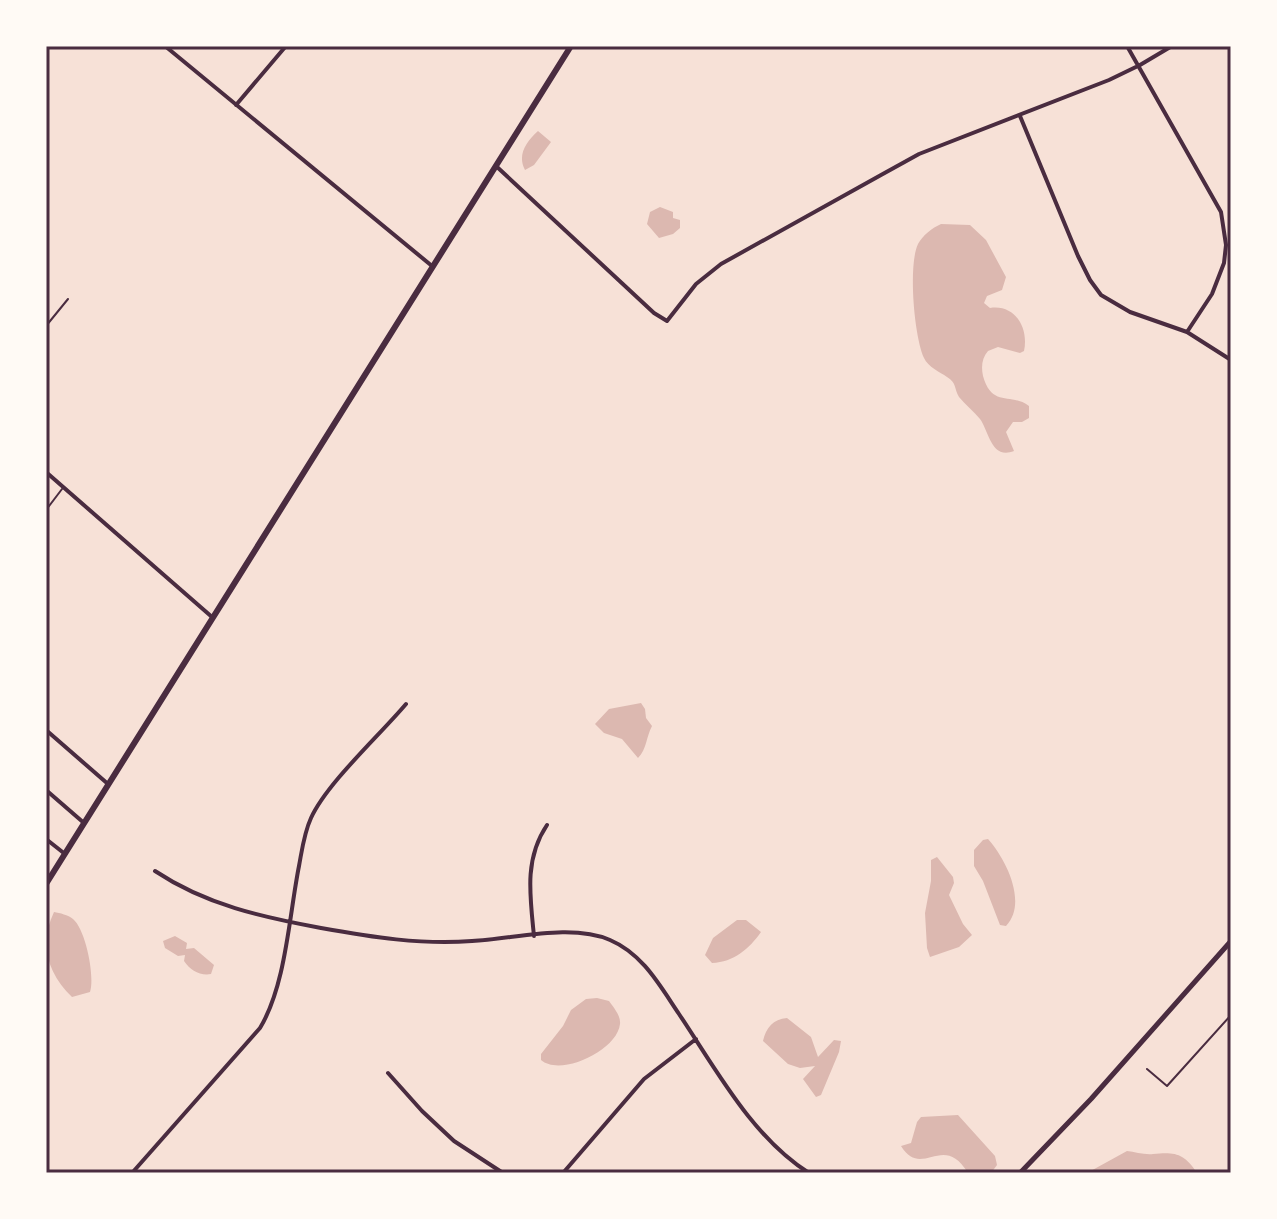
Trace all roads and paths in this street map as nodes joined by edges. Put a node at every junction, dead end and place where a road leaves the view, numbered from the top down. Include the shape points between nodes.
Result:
1 (165, 46) edge
2 (286, 46) edge
3 (571, 46) edge
4 (1127, 46) edge
5 (1172, 46) edge
6 (1140, 65) junction
7 (236, 105) junction
8 (1020, 116) junction
9 (496, 166) junction
10 (433, 266) junction
11 (68, 299) dead end
12 (46, 326) edge
13 (1187, 332) junction
14 (1231, 360) edge
15 (46, 472) edge
16 (63, 488) junction
17 (46, 510) edge
18 (212, 617) junction
19 (406, 704) dead end
20 (46, 730) edge
21 (108, 784) junction
22 (46, 790) edge
23 (84, 823) junction
24 (547, 825) dead end
25 (46, 839) edge
26 (65, 854) junction
27 (155, 871) dead end
28 (46, 884) edge
29 (288, 922) junction
30 (534, 936) junction
31 (1231, 941) edge
32 (1231, 1015) edge
33 (696, 1039) junction
34 (1147, 1069) dead end
35 (388, 1073) dead end
36 (801, 1167) junction
37 (132, 1173) edge
38 (503, 1173) edge
39 (563, 1173) edge
40 (796, 1173) edge
41 (809, 1173) edge
42 (1020, 1173) edge

1 - 7 street
2 - 7 street
3 - 9 main road
4 - 6 street
5 - 6 street
6 - 8 street
6 - 13 street via 1221,212 1224,263 1212,294
7 - 10 street
8 - 9 street via 919,154 721,264 696,284 667,321
8 - 13 street via 1101,295 1130,312
9 - 10 main road
10 - 18 main road
11 - 12 lane
13 - 14 street
15 - 16 street
16 - 17 lane
16 - 18 street
18 - 21 main road
19 - 29 street via 317,808 306,832
20 - 21 street
21 - 23 main road
22 - 23 street
23 - 26 main road
24 - 30 street via 532,858
25 - 26 street
26 - 28 main road
27 - 29 street via 213,901
29 - 30 street via 427,942
29 - 37 street via 280,977 260,1028
30 - 33 street via 586,933 623,946 653,975
31 - 42 street
32 - 34 lane via 1167,1086
33 - 36 street via 759,1128
33 - 39 street via 644,1079
35 - 38 street via 454,1141
36 - 40 street
36 - 41 street

